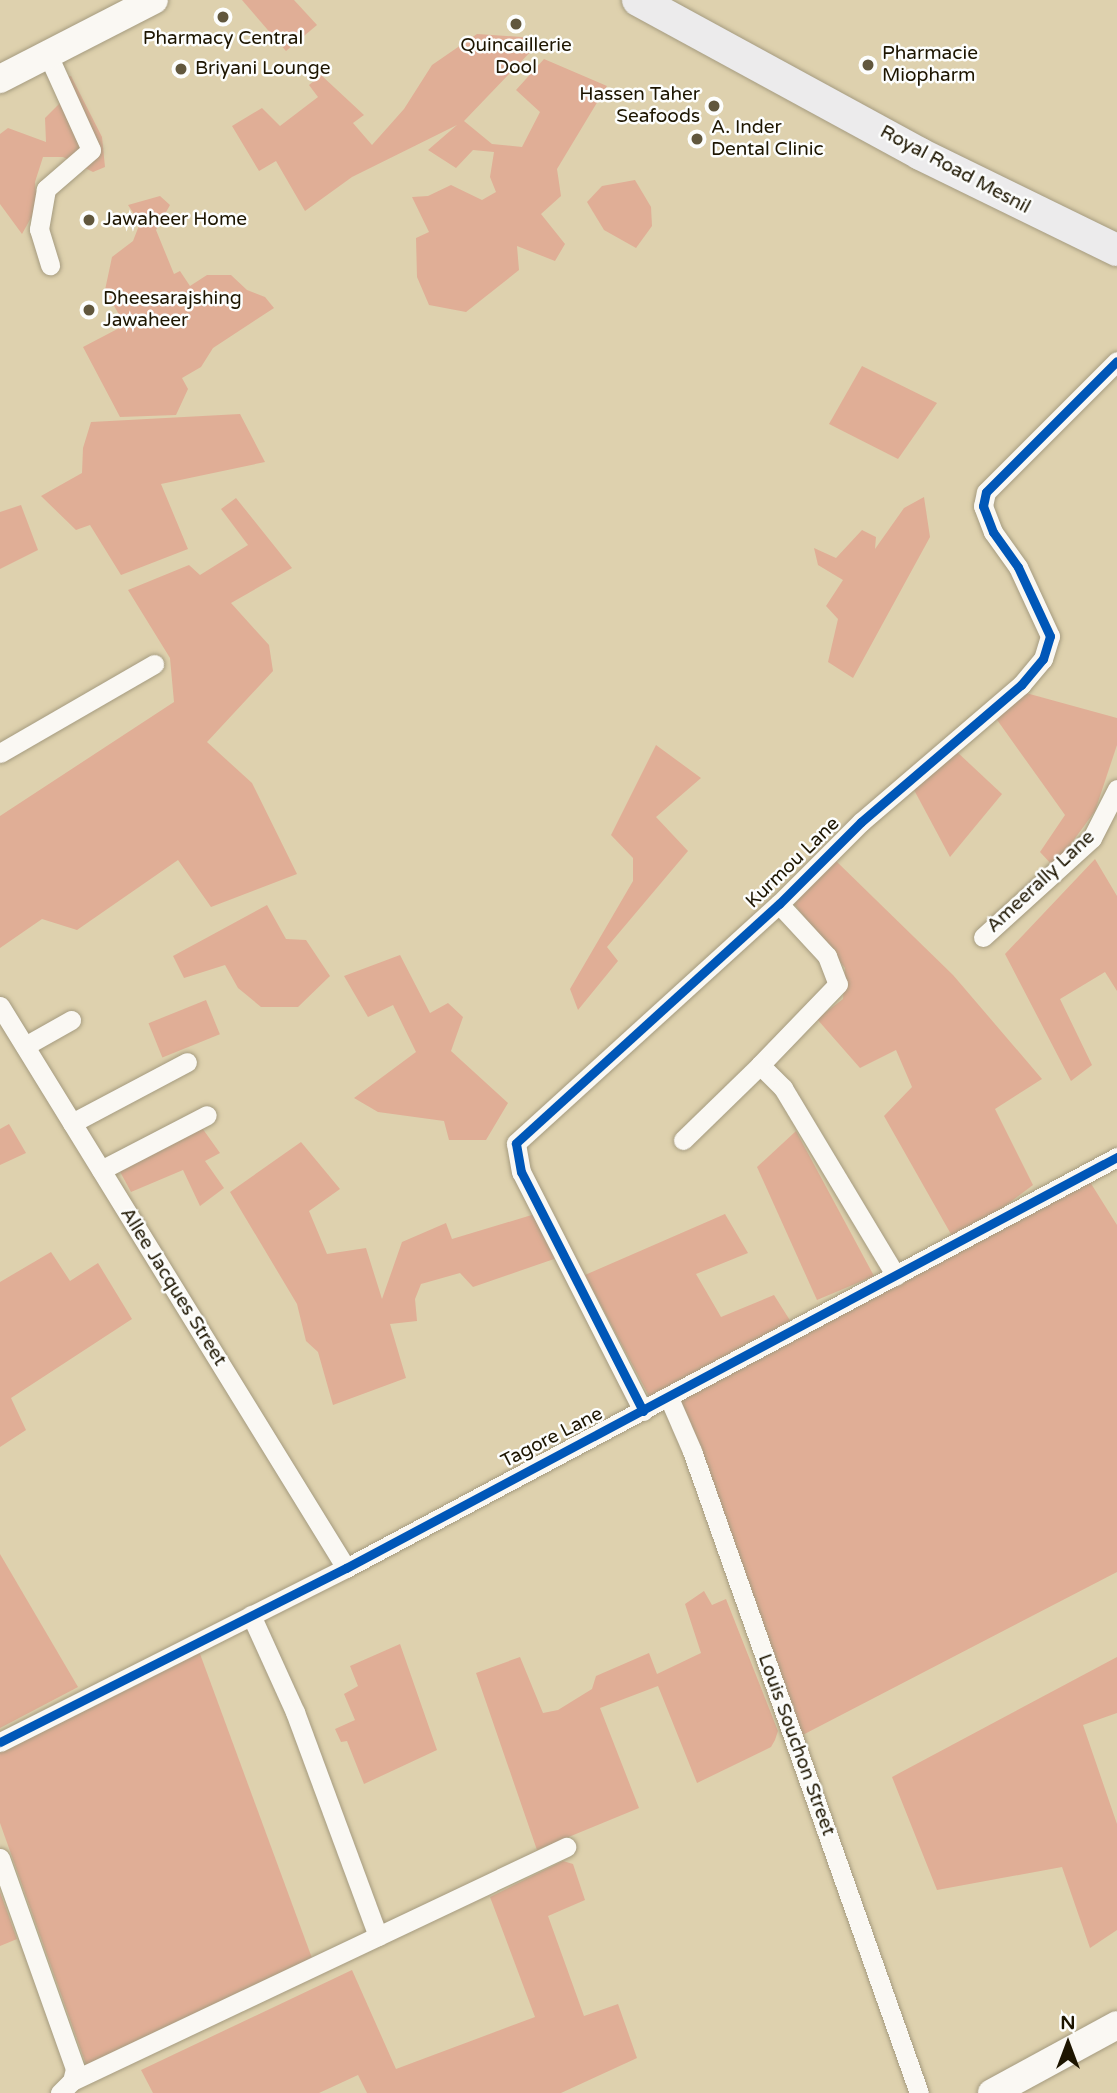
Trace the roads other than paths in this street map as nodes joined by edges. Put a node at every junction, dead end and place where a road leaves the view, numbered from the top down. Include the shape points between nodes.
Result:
1 (154, 0) edge
2 (638, 0) edge
3 (48, 55) junction
4 (0, 79) edge
5 (1117, 250) edge
6 (50, 265) dead end
7 (1117, 361) edge
8 (154, 664) dead end
9 (0, 753) edge
10 (1117, 789) edge
11 (779, 904) junction
12 (983, 937) dead end
13 (0, 1006) edge
14 (71, 1020) dead end
15 (25, 1046) junction
16 (187, 1062) dead end
17 (760, 1065) junction
18 (207, 1115) dead end
19 (72, 1123) junction
20 (684, 1140) dead end
21 (1117, 1157) edge
22 (101, 1170) junction
23 (896, 1276) junction
24 (669, 1398) junction
25 (643, 1412) junction
26 (346, 1568) junction
27 (251, 1615) junction
28 (0, 1742) edge
29 (566, 1847) dead end
30 (0, 1858) edge
31 (378, 1936) junction
32 (1117, 2025) edge
33 (66, 2087) edge
34 (919, 2093) edge
35 (992, 2093) edge

1 - 3 main road
2 - 5 main road, Royal Road Mesnil via 920,154
3 - 4 main road
3 - 6 street via 91,150 46,189 39,229
7 - 11 street, Kurmou Lane via 986,492 984,506 993,532 1018,567 1050,636 1044,659 1021,685 861,822
8 - 9 street
10 - 12 street, Ameerally Lane via 1092,838
11 - 17 street, Kurmou Lane via 827,956 838,984
11 - 25 street, Kurmou Lane via 516,1143 521,1172
13 - 15 street, Allee Jacques Street
14 - 15 street
15 - 19 street, Allee Jacques Street
16 - 19 street
17 - 20 street
17 - 23 street via 783,1088
18 - 22 street
19 - 22 street, Allee Jacques Street
21 - 23 street, Tagore Lane
22 - 26 street, Allee Jacques Street
23 - 24 street, Tagore Lane
24 - 25 street, Tagore Lane
24 - 34 street, Louis Souchon Street via 692,1451
25 - 26 street, Tagore Lane
26 - 27 street, Tagore Lane
27 - 28 street, Tagore Lane
27 - 31 street via 295,1712
29 - 31 street
30 - 33 street via 75,2069
31 - 33 street
32 - 35 main road

